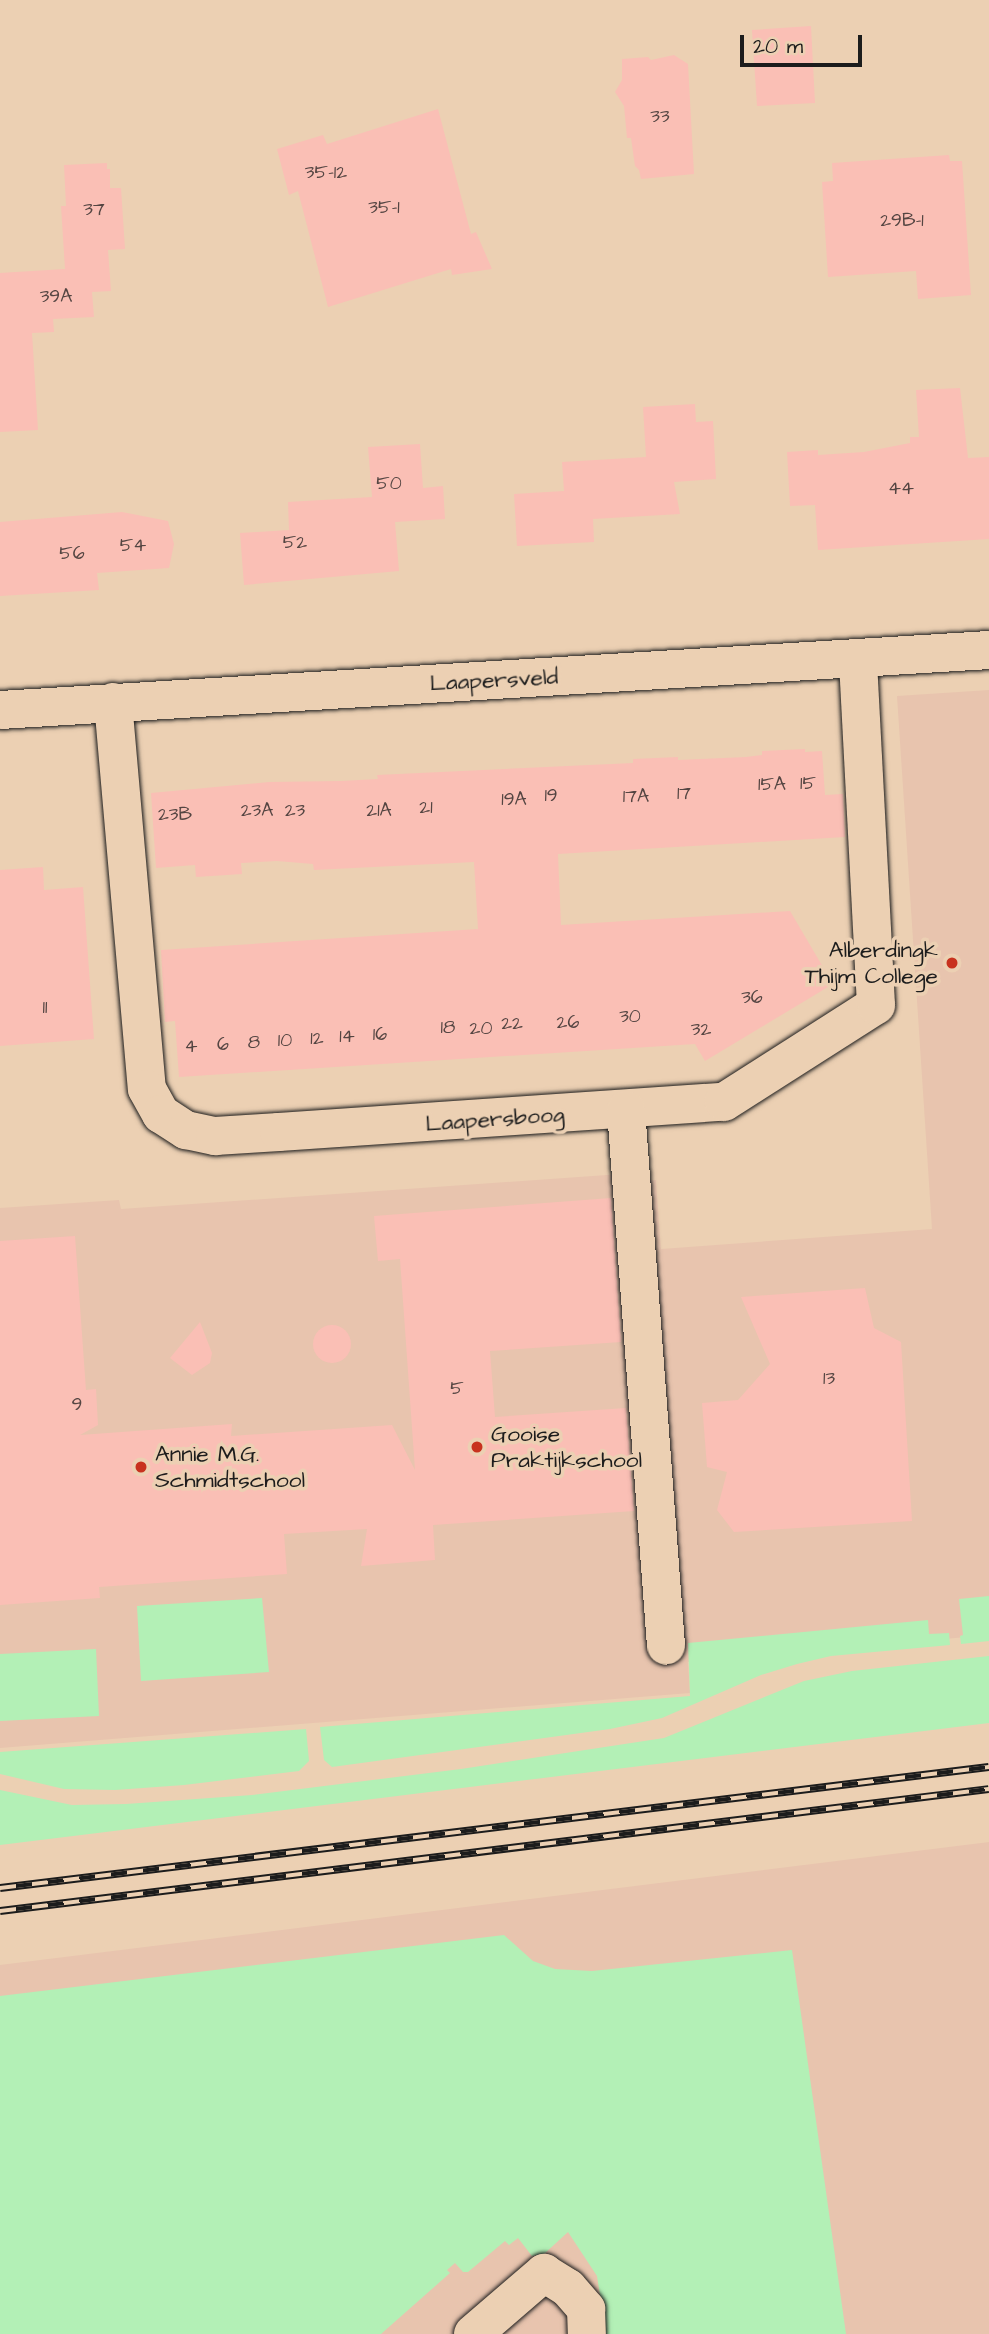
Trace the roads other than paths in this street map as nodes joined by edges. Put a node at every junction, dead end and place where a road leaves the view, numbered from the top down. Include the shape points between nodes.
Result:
1 (989, 650) edge
2 (858, 658) junction
3 (113, 702) junction
4 (0, 710) edge
5 (626, 1110) junction
6 (666, 1646) dead end
7 (473, 2334) edge
8 (587, 2334) edge

1 - 2 street, Laapersveld
2 - 3 street, Laapersveld
2 - 5 street, Laapersboog via 876,1005 724,1102
3 - 4 street, Laapersveld
3 - 5 street, Laapersboog via 147,1089 161,1114 186,1130 215,1136
5 - 6 street
7 - 8 street via 544,2273 569,2288 586,2309

